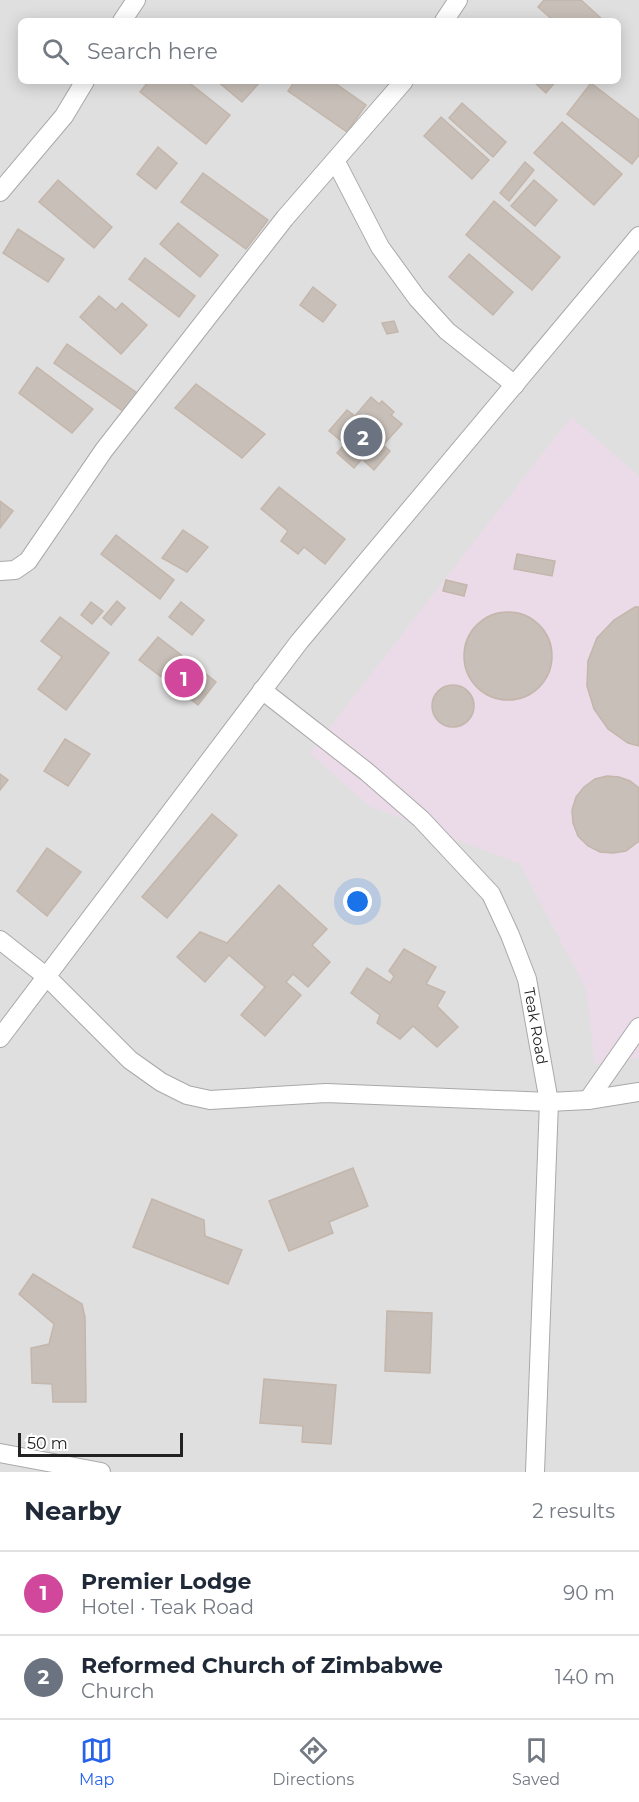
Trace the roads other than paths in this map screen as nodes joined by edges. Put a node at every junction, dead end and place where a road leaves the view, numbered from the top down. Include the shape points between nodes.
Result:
1 (136, 0) edge
2 (458, 0) edge
3 (124, 18) edge
4 (446, 18) edge
5 (83, 84) edge
6 (401, 84) edge
7 (336, 162) junction
8 (0, 192) edge
9 (639, 236) edge
10 (515, 385) junction
11 (0, 571) edge
12 (262, 690) junction
13 (0, 940) edge
14 (47, 977) junction
15 (639, 1027) edge
16 (0, 1038) edge
17 (639, 1092) edge
18 (588, 1100) junction
19 (549, 1102) junction
20 (0, 1453) edge
21 (101, 1472) edge
22 (535, 1472) edge

1 - 3 street
2 - 4 street
5 - 8 street via 64,116
6 - 7 street
7 - 10 street via 380,247 417,298 447,331
7 - 11 street via 285,218 104,450 28,561 15,570
9 - 10 street
10 - 12 street
12 - 14 street
12 - 19 street, Teak Road via 421,819 492,894 527,979
13 - 14 street
14 - 16 street
14 - 19 street via 130,1060 187,1095 210,1100 326,1093
15 - 18 street
17 - 18 street
18 - 19 street
19 - 22 street, Teak Road
20 - 21 street

